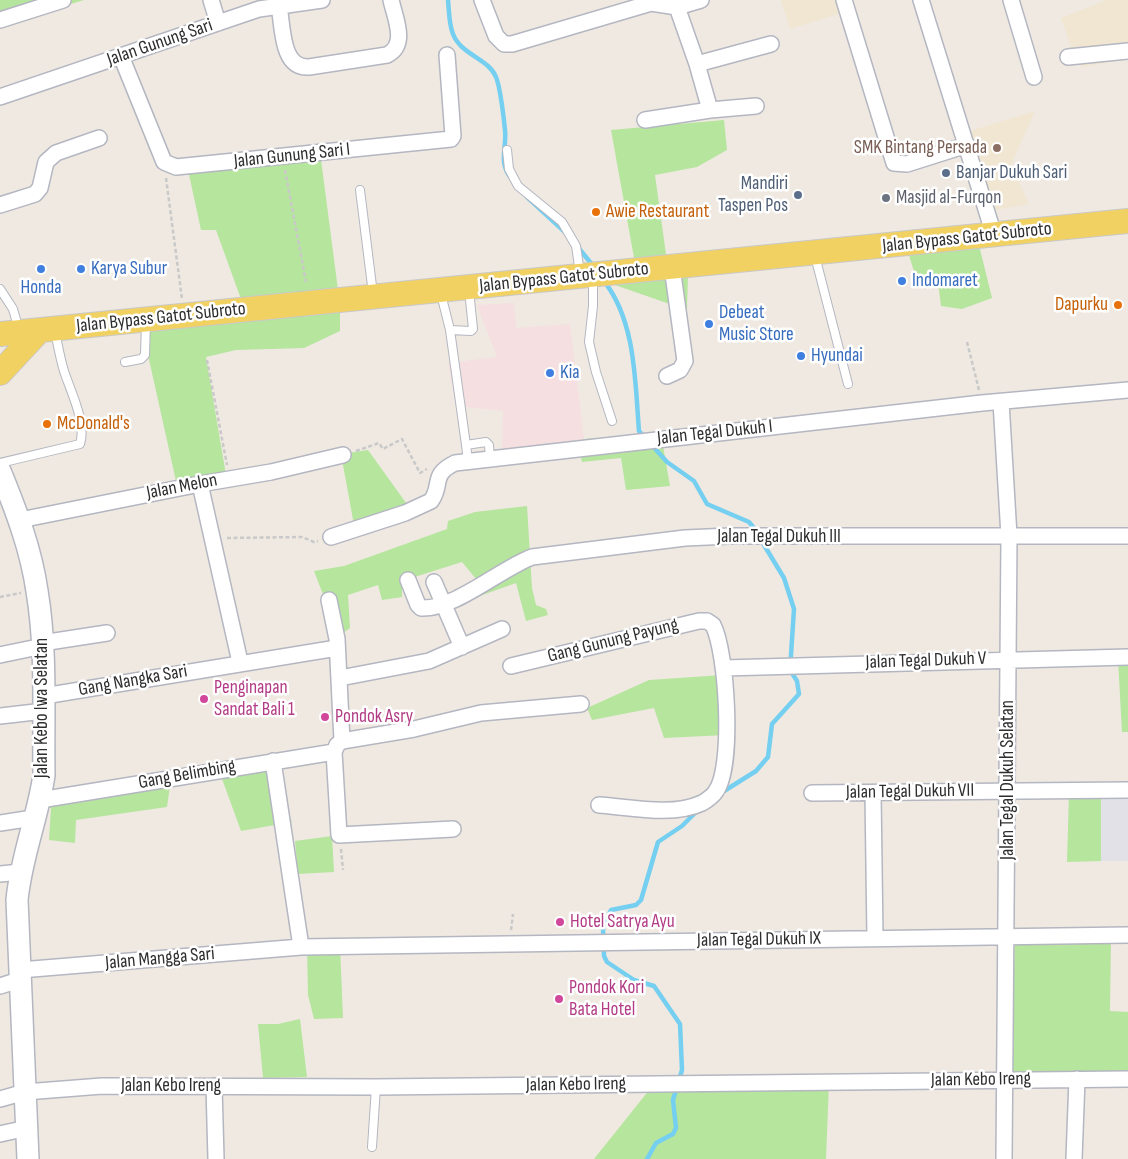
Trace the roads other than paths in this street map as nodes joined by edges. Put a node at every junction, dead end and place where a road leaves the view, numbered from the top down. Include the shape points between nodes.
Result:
1 (63, 0) edge
2 (211, 0) edge
3 (322, 0) edge
4 (391, 0) edge
5 (482, 0) edge
6 (701, 0) edge
7 (844, 0) edge
8 (921, 0) edge
9 (1011, 0) edge
10 (650, 2) edge
11 (279, 6) junction
12 (676, 7) junction
13 (2, 16) edge
14 (218, 23) junction
15 (771, 44) dead end
16 (1128, 51) edge
17 (447, 55) dead end
18 (121, 56) junction
19 (1068, 57) dead end
20 (697, 64) junction
21 (1034, 77) dead end
22 (0, 97) edge
23 (756, 106) dead end
24 (710, 110) junction
25 (645, 120) dead end
26 (99, 138) dead end
27 (967, 145) junction
28 (507, 150) dead end
29 (360, 190) dead end
30 (0, 205) edge
31 (1128, 221) edge
32 (994, 235) junction
33 (814, 254) junction
34 (672, 267) junction
35 (587, 275) junction
36 (469, 288) junction
37 (0, 289) edge
38 (440, 291) junction
39 (373, 296) junction
40 (146, 319) junction
41 (450, 330) junction
42 (28, 332) edge
43 (124, 362) dead end
44 (0, 373) edge
45 (667, 376) dead end
46 (848, 384) dead end
47 (1128, 390) edge
48 (1001, 402) junction
49 (612, 421) dead end
50 (466, 445) junction
51 (343, 455) road end
52 (490, 459) junction
53 (468, 461) junction
54 (0, 463) edge
55 (0, 471) edge
56 (200, 484) junction
57 (5, 494) edge
58 (20, 520) junction
59 (1009, 536) junction
60 (1128, 536) edge
61 (331, 537) road end
62 (408, 580) dead end
63 (434, 582) dead end
64 (329, 600) dead end
65 (443, 604) junction
66 (502, 629) dead end
67 (107, 633) dead end
68 (42, 644) junction
69 (462, 647) junction
70 (337, 648) junction
71 (0, 655) edge
72 (1128, 657) edge
73 (1008, 658) junction
74 (240, 662) junction
75 (511, 666) dead end
76 (724, 668) junction
77 (340, 678) junction
78 (44, 704) junction
79 (581, 704) dead end
80 (0, 716) edge
81 (338, 746) junction
82 (274, 760) junction
83 (1128, 790) edge
84 (1008, 791) junction
85 (812, 793) dead end
86 (872, 793) junction
87 (599, 805) dead end
88 (36, 809) junction
89 (0, 823) edge
90 (452, 829) dead end
91 (10, 873) edge
92 (1128, 935) edge
93 (1007, 937) junction
94 (875, 938) junction
95 (301, 948) junction
96 (13, 979) edge
97 (1077, 1079) junction
98 (1128, 1079) edge
99 (1006, 1080) junction
100 (214, 1086) junction
101 (376, 1087) junction
102 (25, 1092) junction
103 (0, 1099) edge
104 (27, 1128) junction
105 (0, 1134) edge
106 (372, 1147) dead end
107 (28, 1159) edge
108 (216, 1159) edge
109 (1004, 1159) edge
110 (1074, 1159) edge

1 - 13 street
2 - 14 street
3 - 11 street, Jalan Gunung Sari
4 - 11 street via 399,37 394,51 299,68 292,63
5 - 10 street via 496,36 509,45
6 - 12 street
7 - 27 street via 894,163 906,164
8 - 27 street
9 - 21 street
10 - 12 street
11 - 14 street, Jalan Gunung Sari
12 - 20 street
14 - 18 street, Jalan Gunung Sari
15 - 20 street
16 - 19 street
17 - 18 street, Jalan Gunung Sari I via 451,139 176,167 164,162
18 - 22 street, Jalan Gunung Sari
20 - 24 street
23 - 24 street
24 - 25 street
26 - 30 street via 56,153 46,162 40,188 35,194
27 - 32 street
28 - 35 lane via 512,178 562,222
29 - 39 lane
31 - 32 main road, Jalan Bypass Gatot Subroto
32 - 33 main road, Jalan Bypass Gatot Subroto
33 - 34 main road, Jalan Bypass Gatot Subroto
33 - 46 lane
34 - 35 main road, Jalan Bypass Gatot Subroto
34 - 45 street via 684,361 680,370
35 - 36 main road, Jalan Bypass Gatot Subroto
35 - 49 lane via 593,306 589,342
36 - 38 main road, Jalan Bypass Gatot Subroto
36 - 41 lane via 473,329
37 - 42 lane
38 - 39 main road, Jalan Bypass Gatot Subroto
38 - 41 lane
39 - 40 main road, Jalan Bypass Gatot Subroto
40 - 42 main road, Jalan Bypass Gatot Subroto
40 - 43 lane via 145,355 141,359
41 - 50 lane
42 - 44 main road
42 - 54 lane via 63,367 74,398 81,431 80,444
47 - 48 street, Jalan Tegal Dukuh I
48 - 52 street, Jalan Tegal Dukuh I
48 - 59 street, Jalan Tegal Dukuh Selatan
50 - 52 lane via 486,442
50 - 53 lane
51 - 56 street, Jalan Melon via 272,472
52 - 53 street, Jalan Tegal Dukuh I
53 - 61 street, Jalan Tegal Dukuh I via 445,468 431,501
55 - 57 street, Jalan Kebo Iwa Selatan
56 - 58 street, Jalan Melon
56 - 74 street
57 - 58 street, Jalan Kebo Iwa Selatan
58 - 68 street, Jalan Kebo Iwa Selatan via 37,590
59 - 60 street, Jalan Tegal Dukuh III
59 - 65 street, Jalan Tegal Dukuh III via 730,536 532,557 513,564 486,583
59 - 73 street, Jalan Tegal Dukuh Selatan
62 - 65 street via 420,608
63 - 65 street
64 - 70 street
65 - 69 street
66 - 69 street
67 - 68 street
68 - 71 street
68 - 78 street, Jalan Kebo Iwa Selatan
69 - 77 street via 414,665
70 - 74 street, Gang Nangka Sari
70 - 77 street
72 - 73 street, Jalan Tegal Dukuh V
73 - 76 street, Jalan Tegal Dukuh V
73 - 84 street, Jalan Tegal Dukuh Selatan
74 - 78 street, Gang Nangka Sari
75 - 76 street, Gang Gunung Payung via 707,621 717,632
76 - 87 street via 724,768 716,790 702,802 683,808
77 - 81 street
78 - 80 street, Gang Nangka Sari
78 - 88 street, Jalan Kebo Iwa Selatan via 44,775
79 - 81 street, Gang Belimbing via 482,713
81 - 82 street, Gang Belimbing
81 - 90 street via 339,836
82 - 88 street, Gang Belimbing
82 - 95 street
83 - 84 street, Jalan Tegal Dukuh VII
84 - 86 street, Jalan Tegal Dukuh VII
84 - 93 street, Jalan Tegal Dukuh Selatan
85 - 86 street, Jalan Tegal Dukuh VII
86 - 94 street
88 - 89 street, Gang Belimbing
88 - 91 street, Jalan Kebo Iwa Selatan
91 - 96 street, Jalan Kebo Iwa Selatan via 17,900
92 - 93 street, Jalan Tegal Dukuh IX
93 - 94 street, Jalan Tegal Dukuh IX
93 - 99 street, Jalan Tegal Dukuh Selatan
94 - 95 street, Jalan Tegal Dukuh IX
95 - 96 street, Jalan Mangga Sari
96 - 102 street, Jalan Kebo Iwa Selatan
97 - 98 street, Jalan Kebo Ireng
97 - 99 street, Jalan Kebo Ireng
97 - 110 street
99 - 101 street, Jalan Kebo Ireng
99 - 109 street, Jalan Tegal Dukuh Selatan
100 - 101 street, Jalan Kebo Ireng
100 - 102 street, Jalan Kebo Ireng via 102,1086
100 - 108 street
101 - 106 lane
102 - 103 street, Jalan Kebo Ireng
102 - 104 street, Jalan Kebo Iwa Selatan
104 - 105 street
104 - 107 street, Jalan Kebo Iwa Selatan

